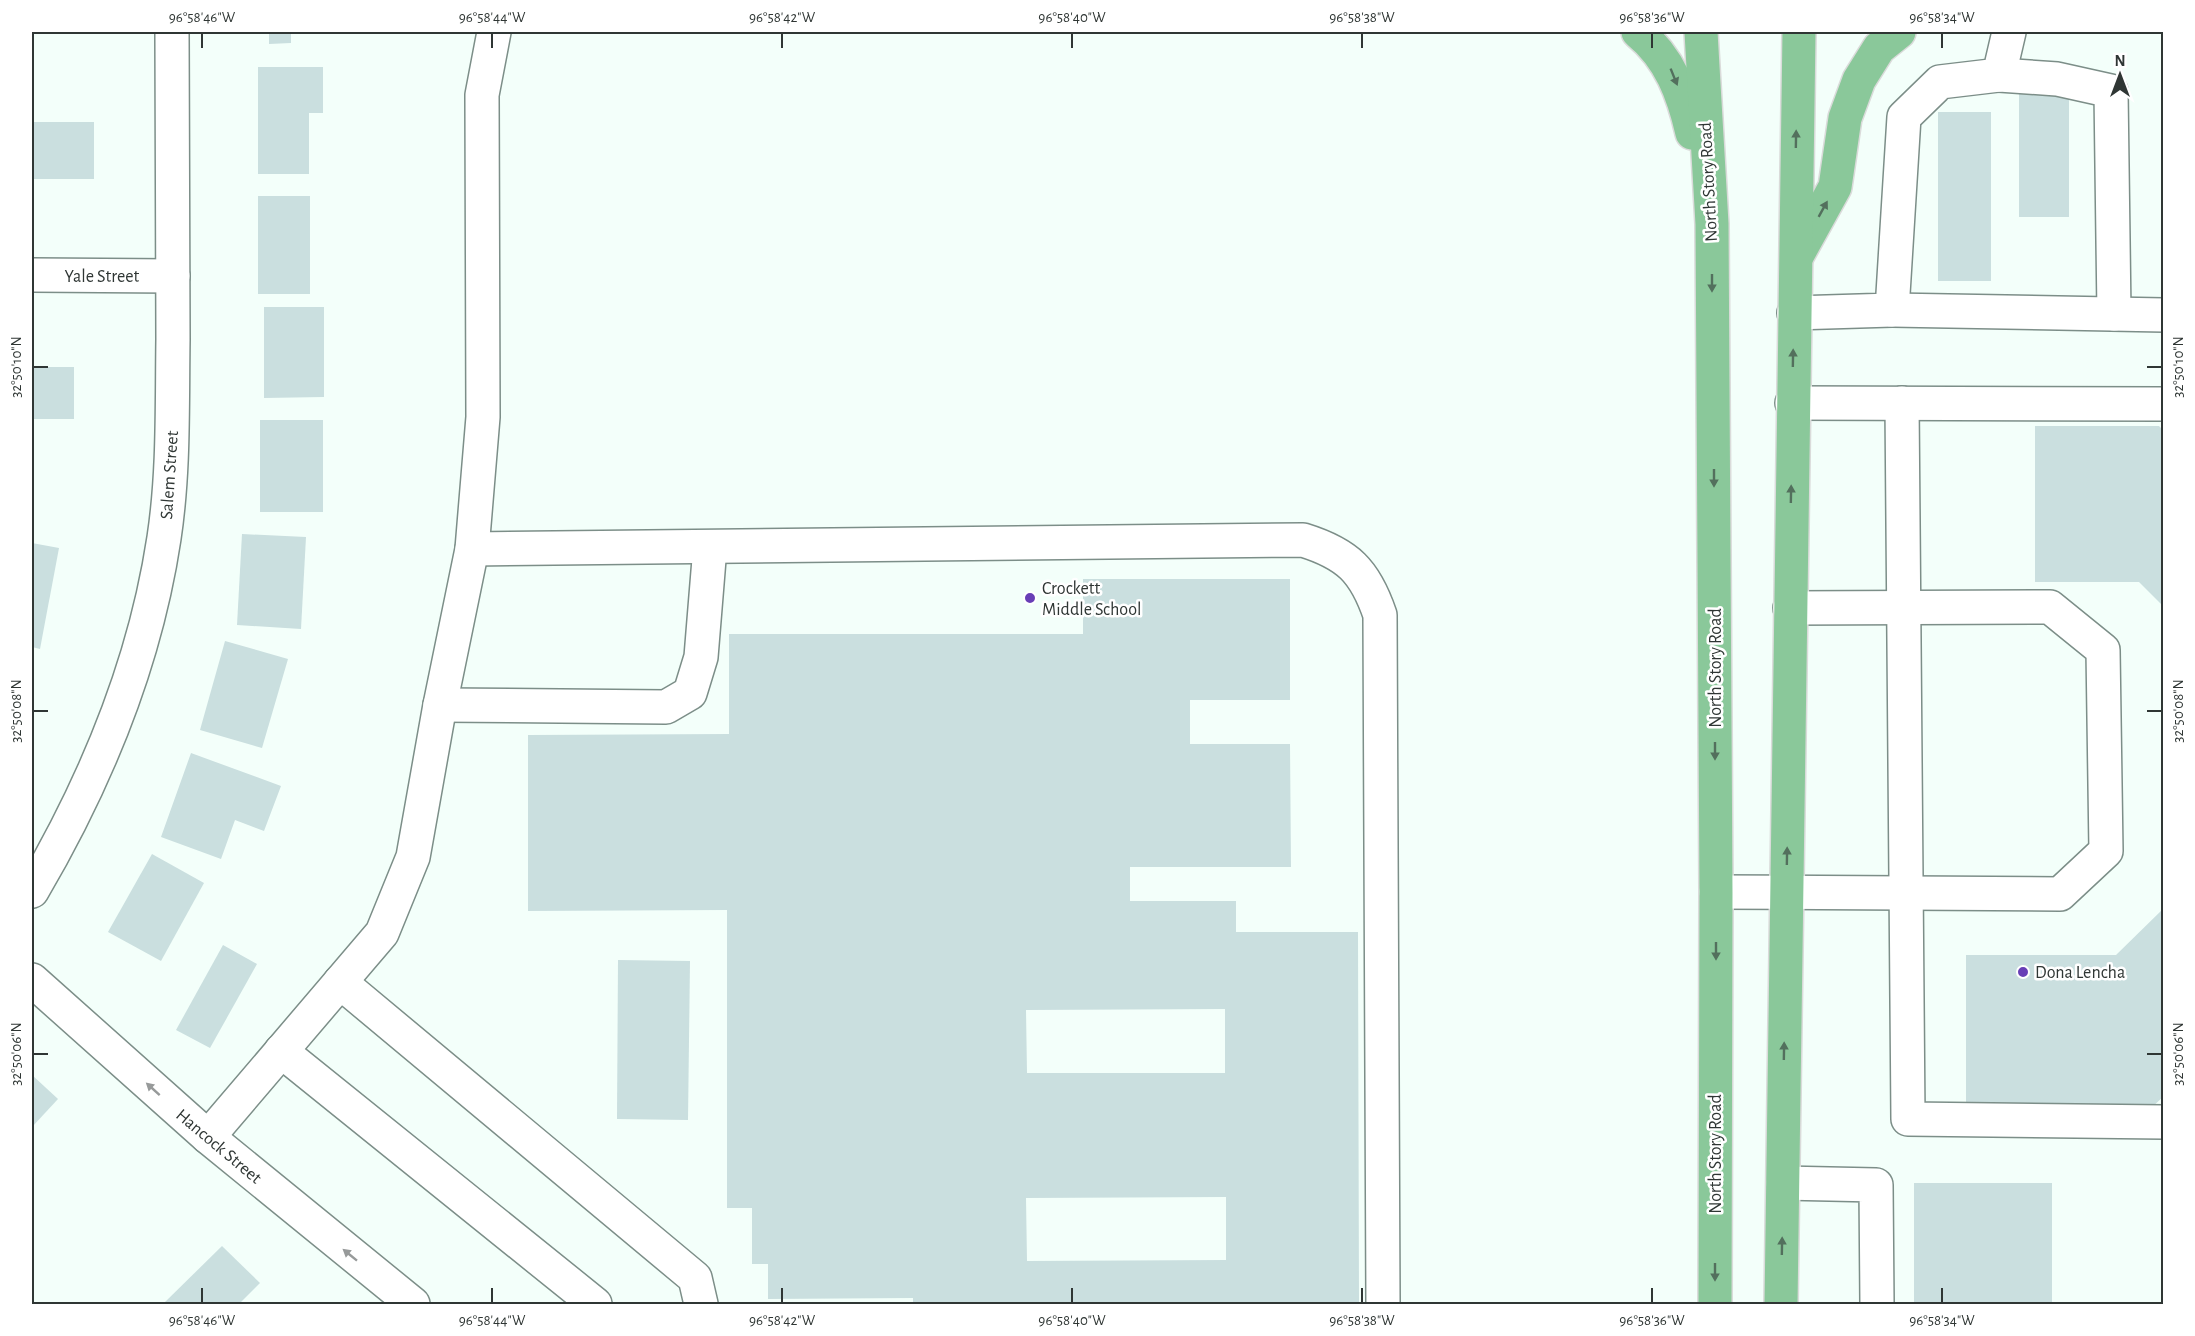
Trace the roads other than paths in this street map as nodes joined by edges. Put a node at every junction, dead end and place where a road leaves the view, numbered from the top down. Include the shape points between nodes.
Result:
1 (172, 32) edge
2 (494, 32) edge
3 (1638, 32) edge
4 (1701, 32) edge
5 (1799, 32) edge
6 (1899, 32) edge
7 (2009, 32) edge
8 (1999, 75) junction
9 (1712, 225) junction
10 (1795, 260) junction
11 (32, 275) edge
12 (173, 276) junction
13 (1892, 310) junction
14 (1794, 314) junction
15 (2114, 314) junction
16 (2163, 315) edge
17 (1792, 402) junction
18 (1902, 403) junction
19 (2163, 404) edge
20 (710, 547) junction
21 (472, 549) junction
22 (1790, 608) junction
23 (1904, 608) junction
24 (440, 705) junction
25 (32, 891) edge
26 (1716, 892) junction
27 (1786, 892) junction
28 (1907, 893) junction
29 (32, 980) edge
30 (340, 982) junction
31 (281, 1051) junction
32 (2163, 1122) edge
33 (208, 1137) junction
34 (1783, 1183) junction
35 (377, 1294) edge
36 (413, 1305) edge
37 (595, 1305) edge
38 (701, 1305) edge
39 (1383, 1305) edge
40 (1715, 1305) edge
41 (1781, 1305) edge
42 (1877, 1305) edge

1 - 12 street, Salem Street
2 - 21 street via 482,95 483,417
3 -> 9 main road via 1670,68 1686,108
4 - 9 main road, North Story Road
10 -> 5 main road
10 -> 6 main road via 1835,187 1845,118 1859,80 1879,48
7 - 8 street
8 - 13 street via 1940,82 1904,117
8 - 15 street via 2056,79 2111,91
9 -> 26 main road, North Story Road
10 - 14 main road
11 - 12 street, Yale Street
12 - 25 street, Salem Street via 170,488 152,596 133,668 95,772
13 - 14 street
13 - 15 street
17 -> 14 main road
15 - 16 street
17 - 18 street
22 -> 17 main road
18 - 19 street
18 - 23 street
20 - 21 street
20 - 24 street via 701,657 690,693 666,707
20 - 39 street via 1304,540 1331,549 1354,566 1371,588 1380,615
21 - 24 street
22 - 23 street
27 -> 22 main road
23 - 28 street
23 - 28 street via 2050,606 2103,650 2106,851 2060,894
24 - 30 street via 413,857 382,933
26 - 27 street
26 -> 40 main road, North Story Road
27 - 28 street
34 -> 27 main road
28 - 32 street via 1908,1119
33 -> 29 street, Hancock Street
30 - 31 street
30 - 38 street via 696,1278
31 - 33 street
31 - 37 street
35 -> 33 street, Hancock Street
41 -> 34 main road
34 - 42 street via 1876,1185
35 - 36 street, Hancock Street

